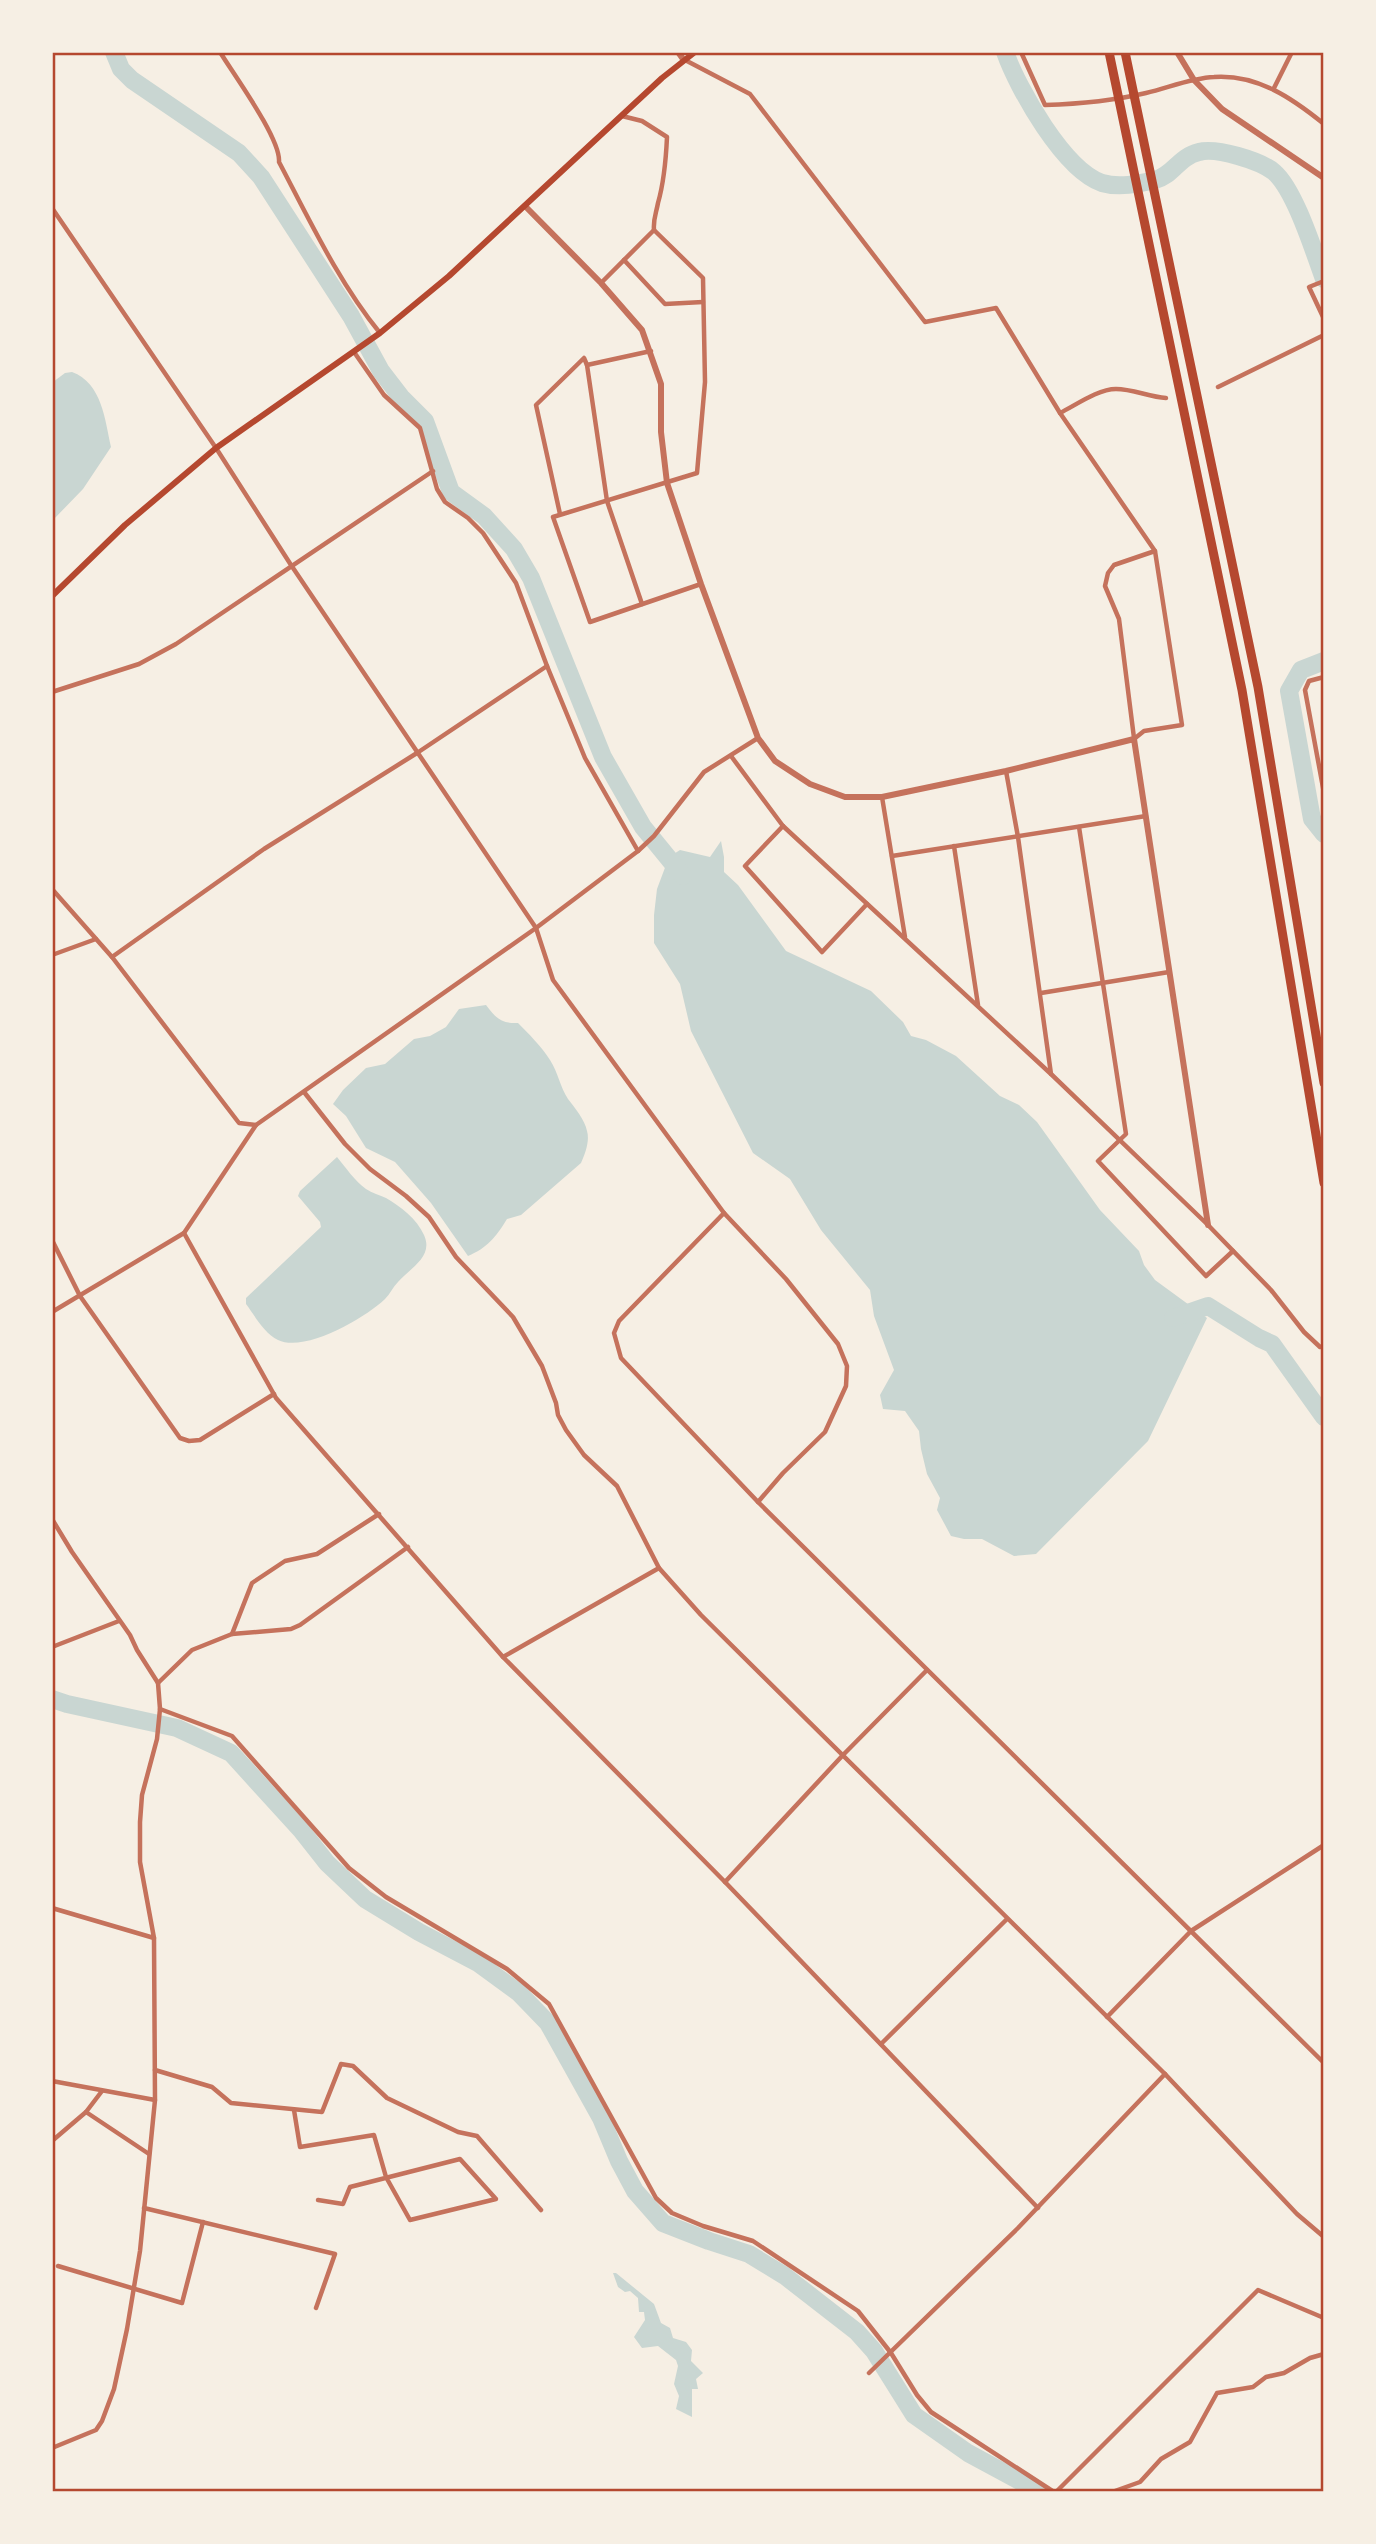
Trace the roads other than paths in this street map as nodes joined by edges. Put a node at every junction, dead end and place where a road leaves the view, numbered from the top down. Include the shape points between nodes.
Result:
1 (220, 52) edge
2 (678, 52) edge
3 (695, 52) edge
4 (1021, 52) edge
5 (1109, 52) edge
6 (1125, 52) edge
7 (1177, 52) edge
8 (1292, 52) edge
9 (683, 59) junction
10 (1194, 80) junction
11 (1273, 88) junction
12 (622, 116) junction
13 (1324, 124) edge
14 (1324, 178) edge
15 (525, 206) junction
16 (52, 208) edge
17 (654, 230) junction
18 (624, 260) junction
19 (1324, 281) edge
20 (601, 284) junction
21 (703, 302) junction
22 (1324, 319) edge
23 (380, 333) junction
24 (1324, 335) edge
25 (355, 349) junction
26 (651, 351) junction
27 (587, 365) junction
28 (1218, 387) dead end
29 (1166, 398) dead end
30 (1060, 413) junction
31 (216, 448) junction
32 (433, 471) junction
33 (667, 483) junction
34 (607, 501) junction
35 (560, 514) junction
36 (1154, 551) junction
37 (291, 565) junction
38 (701, 584) junction
39 (52, 596) edge
40 (642, 604) junction
41 (547, 666) junction
42 (1324, 677) edge
43 (52, 692) edge
44 (758, 738) junction
45 (1134, 739) junction
46 (417, 753) junction
47 (731, 756) junction
48 (1006, 771) junction
49 (1324, 793) edge
50 (881, 797) junction
51 (1146, 816) junction
52 (783, 826) junction
53 (1079, 827) junction
54 (1018, 837) junction
55 (954, 846) junction
56 (638, 850) junction
57 (892, 856) junction
58 (52, 889) edge
59 (867, 904) junction
60 (536, 928) junction
61 (905, 937) junction
62 (96, 939) junction
63 (52, 955) edge
64 (112, 957) junction
65 (1169, 972) junction
66 (1102, 983) junction
67 (1041, 993) junction
68 (978, 1006) junction
69 (1051, 1074) junction
70 (1324, 1083) edge
71 (304, 1092) junction
72 (256, 1125) junction
73 (1119, 1139) junction
74 (1324, 1183) edge
75 (724, 1213) junction
76 (1208, 1225) junction
77 (184, 1233) junction
78 (52, 1240) edge
79 (1233, 1251) junction
80 (80, 1296) junction
81 (52, 1312) edge
82 (1322, 1346) edge
83 (274, 1394) junction
84 (758, 1502) junction
85 (379, 1514) junction
86 (52, 1519) edge
87 (408, 1547) junction
88 (659, 1568) junction
89 (119, 1620) junction
90 (232, 1634) junction
91 (52, 1647) edge
92 (503, 1657) junction
93 (927, 1670) junction
94 (158, 1684) junction
95 (160, 1709) junction
96 (843, 1755) junction
97 (1324, 1845) edge
98 (725, 1882) junction
99 (52, 1908) edge
100 (1007, 1919) junction
101 (1191, 1931) junction
102 (154, 1938) junction
103 (1107, 2017) junction
104 (881, 2044) junction
105 (1324, 2063) edge
106 (155, 2070) junction
107 (1165, 2074) junction
108 (52, 2081) edge
109 (102, 2091) junction
110 (155, 2100) junction
111 (294, 2109) junction
112 (86, 2112) junction
113 (52, 2141) edge
114 (149, 2154) junction
115 (386, 2177) junction
116 (318, 2200) dead end
117 (144, 2208) junction
118 (1038, 2208) junction
119 (541, 2210) dead end
120 (203, 2222) junction
121 (1322, 2234) edge
122 (58, 2266) dead end
123 (134, 2288) junction
124 (316, 2308) dead end
125 (1324, 2318) edge
126 (891, 2353) junction
127 (1324, 2354) edge
128 (869, 2373) dead end
129 (52, 2448) edge
130 (1055, 2491) edge
131 (1112, 2491) edge

1 - 23 street via 280,153 279,162 308,217
2 - 9 street
3 - 9 main road
4 - 10 street via 1045,105 1096,103
5 - 74 highway via 1242,690
6 - 70 highway via 1258,687
7 - 10 street
8 - 11 street
9 - 12 main road
9 - 30 street via 750,94 925,322 996,308
10 - 11 street via 1236,78
10 - 14 street via 1222,108
11 - 13 street
12 - 15 main road
12 - 17 street via 642,121 667,137
15 - 20 street
15 - 23 main road
16 - 31 street
17 - 18 street
17 - 21 street via 703,278
18 - 20 street
18 - 21 street via 665,304
19 - 22 street via 1309,286
20 - 26 street via 642,330
21 - 33 street via 705,382 697,473
23 - 25 main road
24 - 28 street
25 - 31 main road
25 - 32 street via 384,396 420,428
26 - 27 street
26 - 33 street via 661,384
27 - 34 street
27 - 35 street via 584,358 536,405
29 - 30 street via 1114,389
30 - 36 street
31 - 37 street
31 - 39 main road via 125,525
32 - 37 street
32 - 41 street via 445,502 482,533 516,583
33 - 34 street
33 - 38 street
34 - 35 street
34 - 40 street
35 - 40 street via 553,517 590,622
36 - 45 street via 1115,565 1105,586 1119,619
36 - 45 street via 1182,725 1143,731
37 - 43 street via 139,664
37 - 46 street
38 - 40 street
38 - 44 street
41 - 46 street
41 - 56 street via 585,758
42 - 49 street via 1309,681 1305,690
44 - 47 street
44 - 50 street via 775,761 810,784 845,797
45 - 48 street
45 - 51 street
46 - 60 street
46 - 64 street via 264,849
47 - 52 street
47 - 56 street via 704,772
48 - 50 street
48 - 54 street
50 - 57 street
51 - 53 street
51 - 65 street
52 - 59 street
52 - 59 street via 745,866 822,952
53 - 54 street
53 - 66 street
54 - 55 street
54 - 67 street
55 - 57 street
55 - 68 street
56 - 60 street
57 - 61 street
58 - 62 street
59 - 61 street
60 - 71 street
60 - 75 street via 553,980
61 - 68 street
62 - 63 street
62 - 64 street
64 - 72 street via 239,1123
65 - 66 street
65 - 76 street
66 - 67 street
66 - 73 street via 1126,1134
67 - 69 street
68 - 69 street
69 - 73 street
71 - 72 street
71 - 88 street via 370,1169 429,1217 456,1257 513,1317 542,1366 566,1430 584,1455 617,1486
72 - 77 street
73 - 76 street
73 - 79 street via 1098,1161 1206,1276
75 - 84 street via 838,1344 847,1366 846,1386 825,1432
75 - 84 street via 619,1321 614,1333 621,1358
76 - 79 street
77 - 80 street
77 - 83 street
78 - 80 street
79 - 82 street via 1304,1332
80 - 81 street
80 - 83 street via 180,1438 200,1440
83 - 85 street
84 - 93 street
85 - 87 street
85 - 90 street via 317,1554 285,1561 252,1583
86 - 89 street
87 - 90 street via 300,1625
87 - 92 street
88 - 92 street
88 - 96 street
89 - 91 street
89 - 94 street
90 - 94 street via 192,1650
92 - 98 street
93 - 96 street
93 - 101 street
94 - 95 street
95 - 102 street via 139,1822 140,1862
95 - 126 street via 232,1736 349,1868 386,1897 507,1969 548,2004 656,2198 672,2213 753,2241 808,2276 858,2311
96 - 98 street
96 - 100 street
97 - 101 street
98 - 104 street
99 - 102 street
100 - 103 street
100 - 104 street
101 - 103 street
101 - 105 street
102 - 106 street
103 - 107 street
104 - 118 street
106 - 110 street
106 - 111 street via 212,2087 231,2103
107 - 118 street
107 - 121 street via 1297,2214
108 - 109 street
109 - 110 street
109 - 112 street
110 - 114 street
111 - 115 street via 300,2147 374,2135
111 - 119 street via 322,2112 341,2064 353,2066 387,2098 458,2132 477,2136
112 - 113 street
112 - 114 street
114 - 117 street
115 - 115 street via 410,2220 496,2199 460,2159
115 - 116 street via 350,2187 343,2204
117 - 120 street
117 - 123 street
118 - 126 street
120 - 123 street via 182,2303
120 - 124 street via 335,2254
122 - 123 street
123 - 129 street via 114,2389 102,2421 96,2430
125 - 130 street via 1258,2290
126 - 128 street
126 - 130 street via 931,2412
127 - 131 street via 1265,2377 1253,2387 1217,2393 1190,2442 1161,2459 1140,2482

